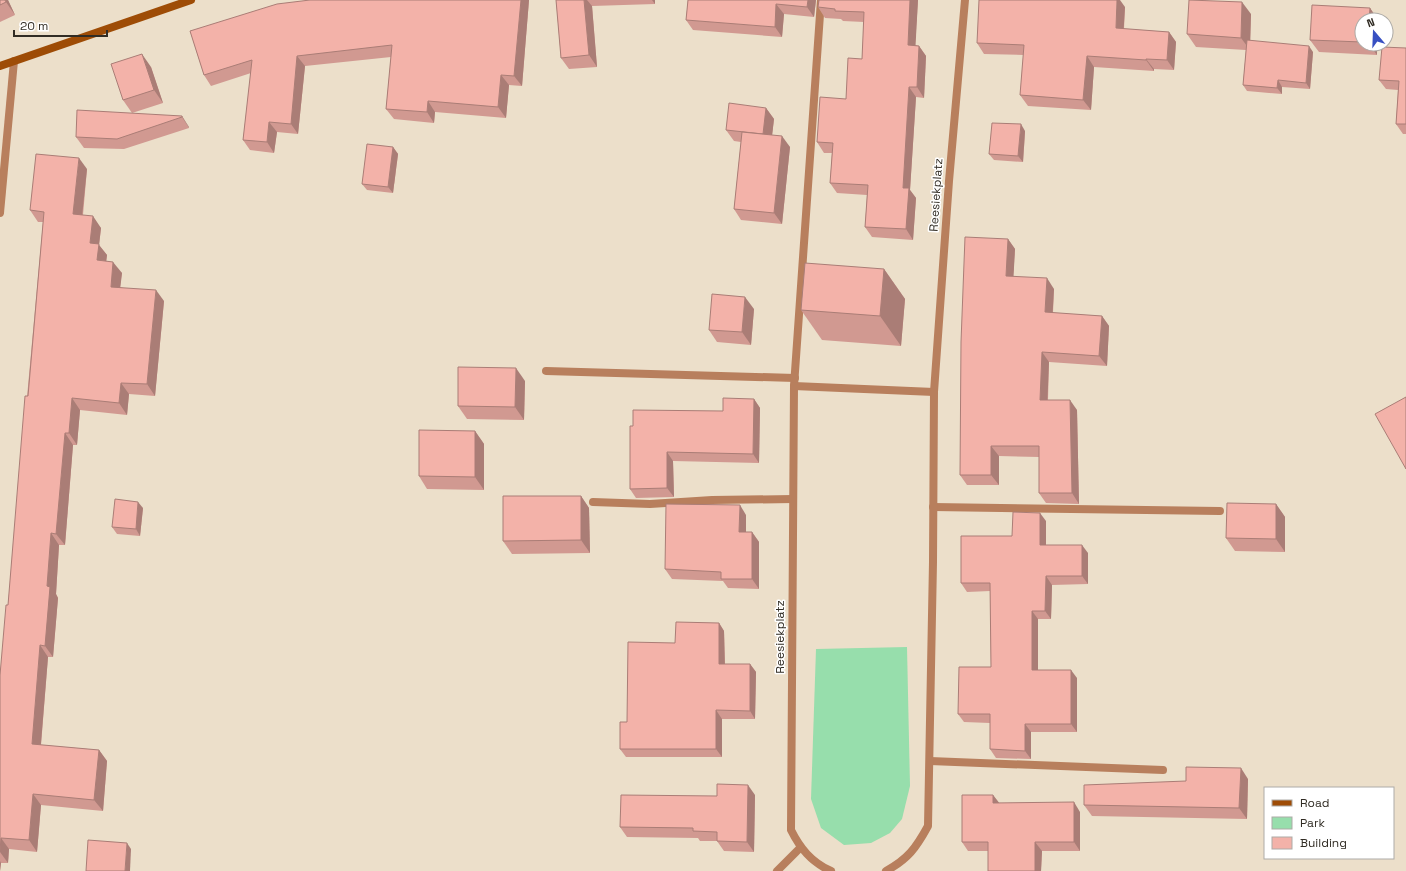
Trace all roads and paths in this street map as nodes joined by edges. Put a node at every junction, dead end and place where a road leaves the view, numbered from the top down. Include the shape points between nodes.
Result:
1 (191, 0) edge
2 (820, 0) edge
3 (965, 0) edge
4 (14, 61) junction
5 (0, 66) edge
6 (0, 213) edge
7 (546, 371) dead end
8 (794, 382) junction
9 (934, 392) junction
10 (793, 499) junction
11 (593, 502) dead end
12 (933, 507) junction
13 (1220, 511) dead end
14 (930, 761) junction
15 (1164, 770) dead end
16 (800, 848) junction
17 (777, 871) edge
18 (831, 871) edge
19 (886, 871) edge

1 - 4 main road
2 - 8 street, Reesiekplatz
3 - 9 street, Reesiekplatz
4 - 5 main road
4 - 6 street
7 - 8 street
8 - 9 street
8 - 10 street, Reesiekplatz
9 - 12 street, Reesiekplatz
10 - 11 street via 650,504
10 - 16 street, Reesiekplatz via 791,830
12 - 13 street
12 - 14 street, Reesiekplatz
14 - 15 street
14 - 19 street, Reesiekplatz via 928,826 914,851
16 - 17 street
16 - 18 street, Reesiekplatz via 822,867

